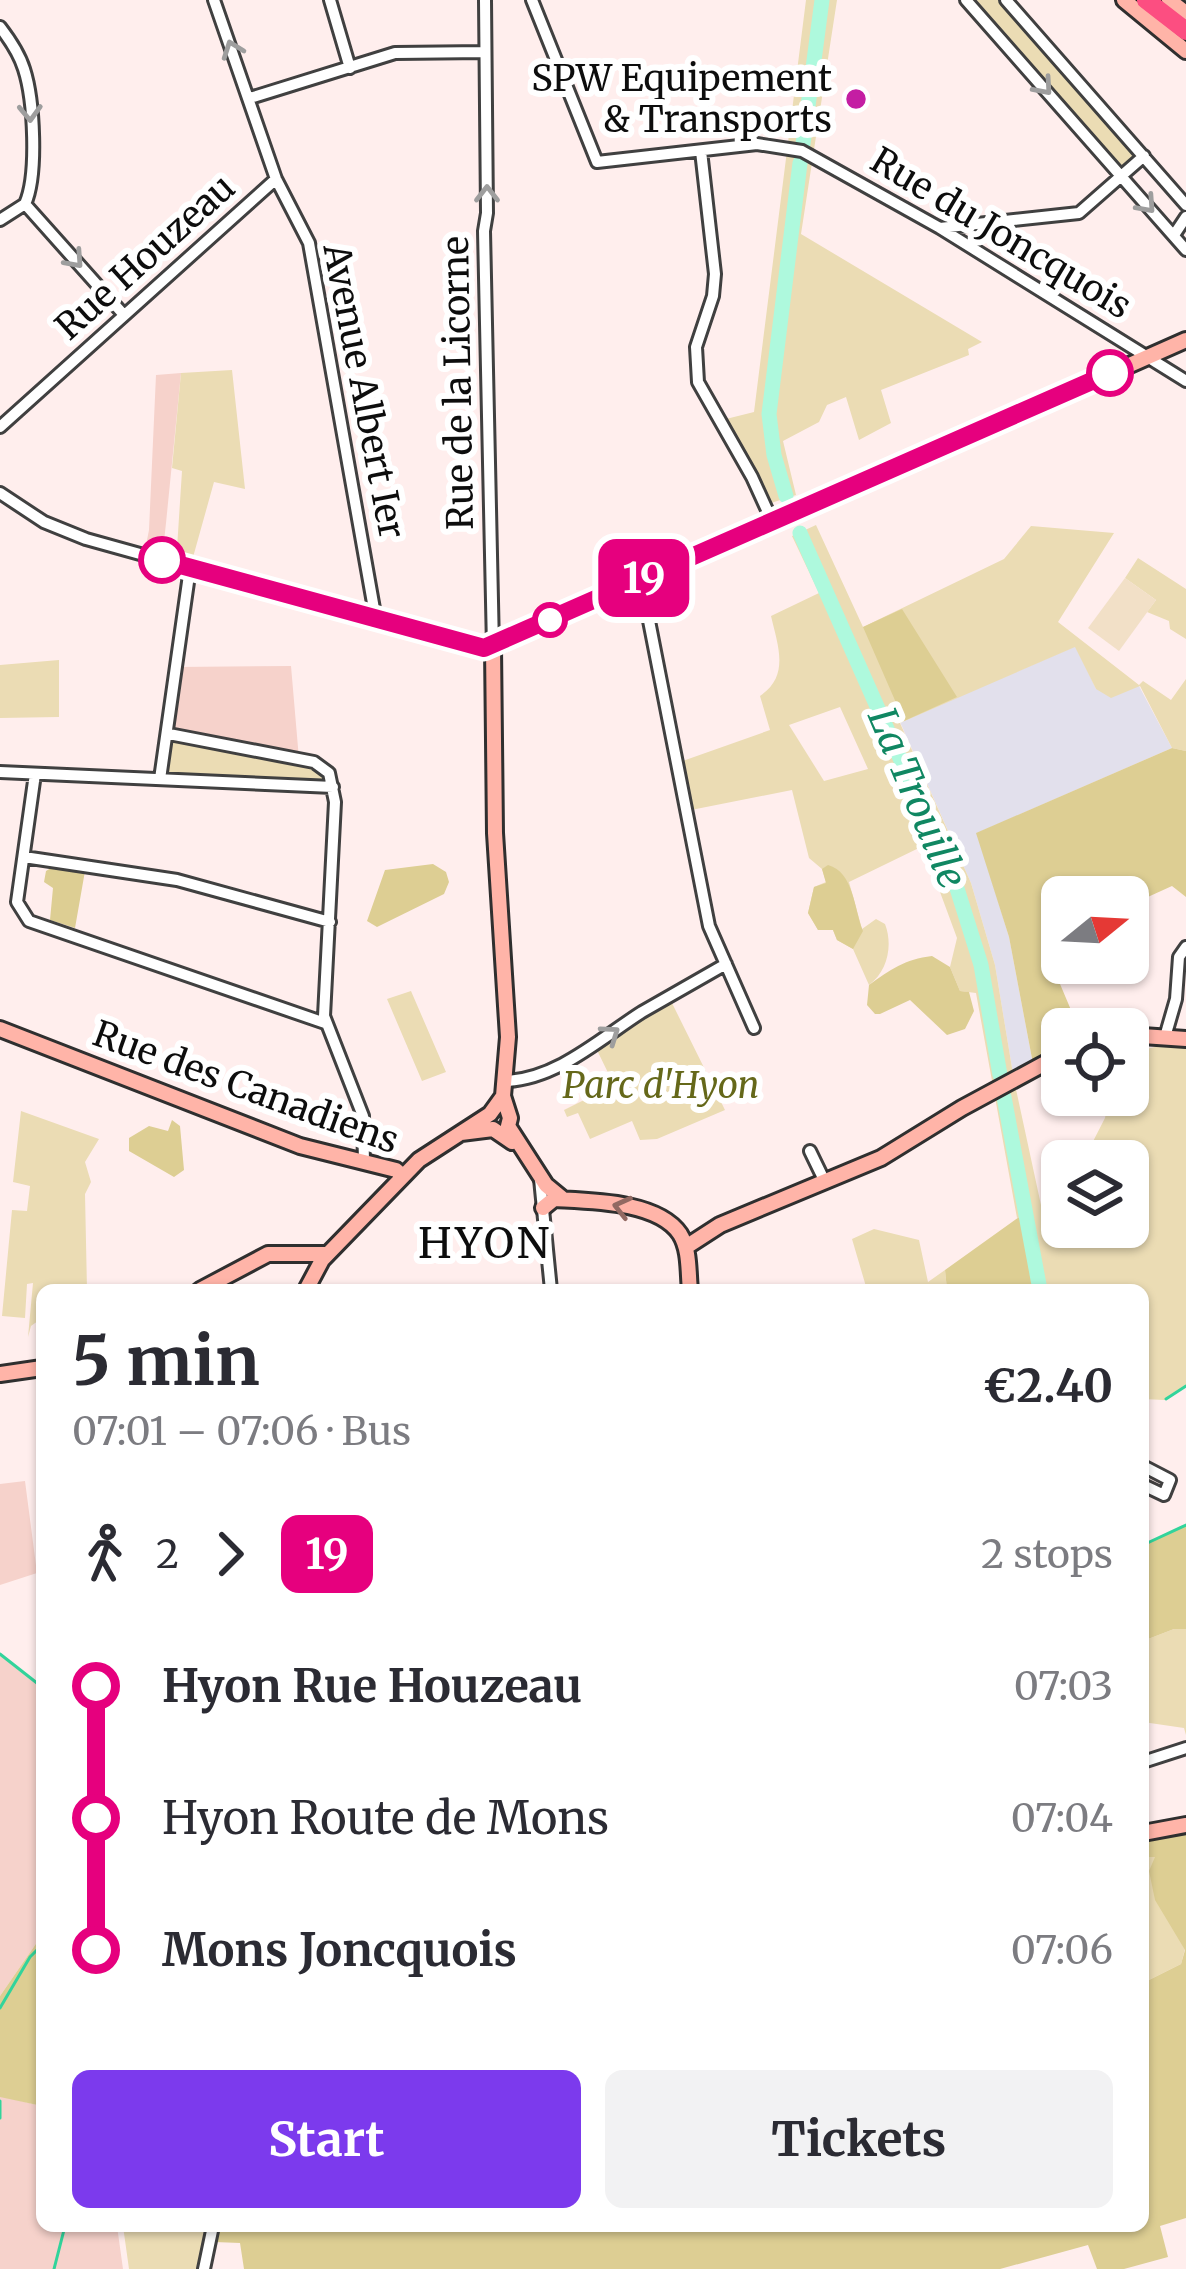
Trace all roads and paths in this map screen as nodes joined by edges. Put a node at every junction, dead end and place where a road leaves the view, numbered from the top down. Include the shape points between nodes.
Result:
1 (214, 0) edge
2 (330, 0) edge
3 (484, 0) edge
4 (532, 0) edge
5 (966, 0) edge
6 (1006, 0) edge
7 (1124, 0) edge
8 (1144, 0) edge
9 (1168, 0) edge
10 (1184, 24) edge
11 (0, 27) edge
12 (1186, 51) edge
13 (485, 52) junction
14 (350, 68) junction
15 (250, 98) junction
16 (701, 151) junction
17 (1144, 156) junction
18 (1121, 176) junction
19 (276, 179) junction
20 (1186, 203) edge
21 (25, 204) junction
22 (1186, 218) edge
23 (0, 220) edge
24 (940, 228) junction
25 (1174, 235) junction
26 (1186, 250) edge
27 (124, 315) junction
28 (1186, 340) edge
29 (1150, 356) junction
30 (1186, 381) edge
31 (0, 428) edge
32 (0, 493) edge
33 (773, 523) junction
34 (190, 568) junction
35 (641, 580) junction
36 (376, 620) junction
37 (493, 646) junction
38 (169, 734) junction
39 (0, 772) edge
40 (34, 774) junction
41 (160, 779) junction
42 (333, 787) junction
43 (24, 857) junction
44 (330, 922) junction
45 (1186, 947) edge
46 (726, 964) junction
47 (325, 1023) junction
48 (754, 1028) dead end
49 (0, 1029) edge
50 (1149, 1036) edge
51 (1165, 1037) junction
52 (1186, 1039) edge
53 (1041, 1065) edge
54 (500, 1112) junction
55 (810, 1151) dead end
56 (364, 1162) junction
57 (404, 1176) junction
58 (825, 1182) junction
59 (553, 1202) junction
60 (720, 1225) junction
61 (677, 1230) junction
62 (686, 1247) junction
63 (327, 1254) junction
64 (211, 1284) edge
65 (310, 1284) edge
66 (551, 1284) edge
67 (689, 1284) edge
68 (36, 1369) edge
69 (0, 1374) edge
70 (1149, 1469) edge
71 (1149, 1488) edge
72 (1186, 1748) edge
73 (1149, 1760) edge
74 (1186, 1825) edge
75 (1149, 1832) edge
76 (212, 2232) edge
77 (205, 2269) edge

15 -> 1 street, Avenue Albert Ier
2 - 14 street
3 - 13 street, Rue de la Licorne
4 - 16 street, Rue du Joncquois via 597,162
5 -> 18 street
6 - 17 street
7 - 12 street
8 - 10 highway
9 - 10 street
11 -> 21 street via 20,57 29,92 32,180
13 - 14 street via 395,53
37 -> 13 street, Rue de la Licorne
14 - 15 street
15 - 19 street, Avenue Albert Ier
16 - 24 street, Rue du Joncquois via 790,147
16 - 33 street via 716,274 696,347 698,382
17 - 18 street
17 - 20 street
18 - 24 street via 1073,215
18 -> 25 street
19 - 27 street, Rue Houzeau
19 - 36 street, Avenue Albert Ier via 310,250
21 - 23 street
21 -> 27 street
22 - 25 street
24 - 29 street, Rue du Joncquois
25 - 26 street
27 - 31 street, Rue Houzeau
28 - 29 street
29 - 30 street, Rue du Joncquois
29 - 33 street
32 - 34 street via 57,528
33 - 35 street
34 - 36 street
34 - 38 street
35 - 37 street
35 - 46 street via 709,926
36 - 37 street
37 - 54 street via 508,1037
38 - 41 street
38 - 42 street via 320,764
39 - 40 street
40 - 41 street
40 - 43 street
41 - 42 street
42 - 44 street
43 - 44 street via 177,880
43 - 47 street via 17,902 29,921
44 - 47 street
45 - 51 street
46 - 48 street
54 -> 46 street via 523,1080 583,1053
47 - 56 street via 363,1116
49 - 56 street, Rue des Canadiens via 300,1146
50 - 51 street
51 - 52 street
53 - 58 street
54 - 57 street
54 - 59 street
55 - 58 street
56 - 57 street, Rue des Canadiens
57 - 63 street
58 - 60 street
61 -> 59 street via 617,1202
59 - 66 street
60 - 61 street
60 - 62 street
61 - 62 street
62 - 67 street
63 - 64 street via 268,1254
63 - 65 street
68 - 69 street
70 - 71 street via 1170,1480 1164,1495
72 - 73 street
74 - 75 street
76 - 77 street

